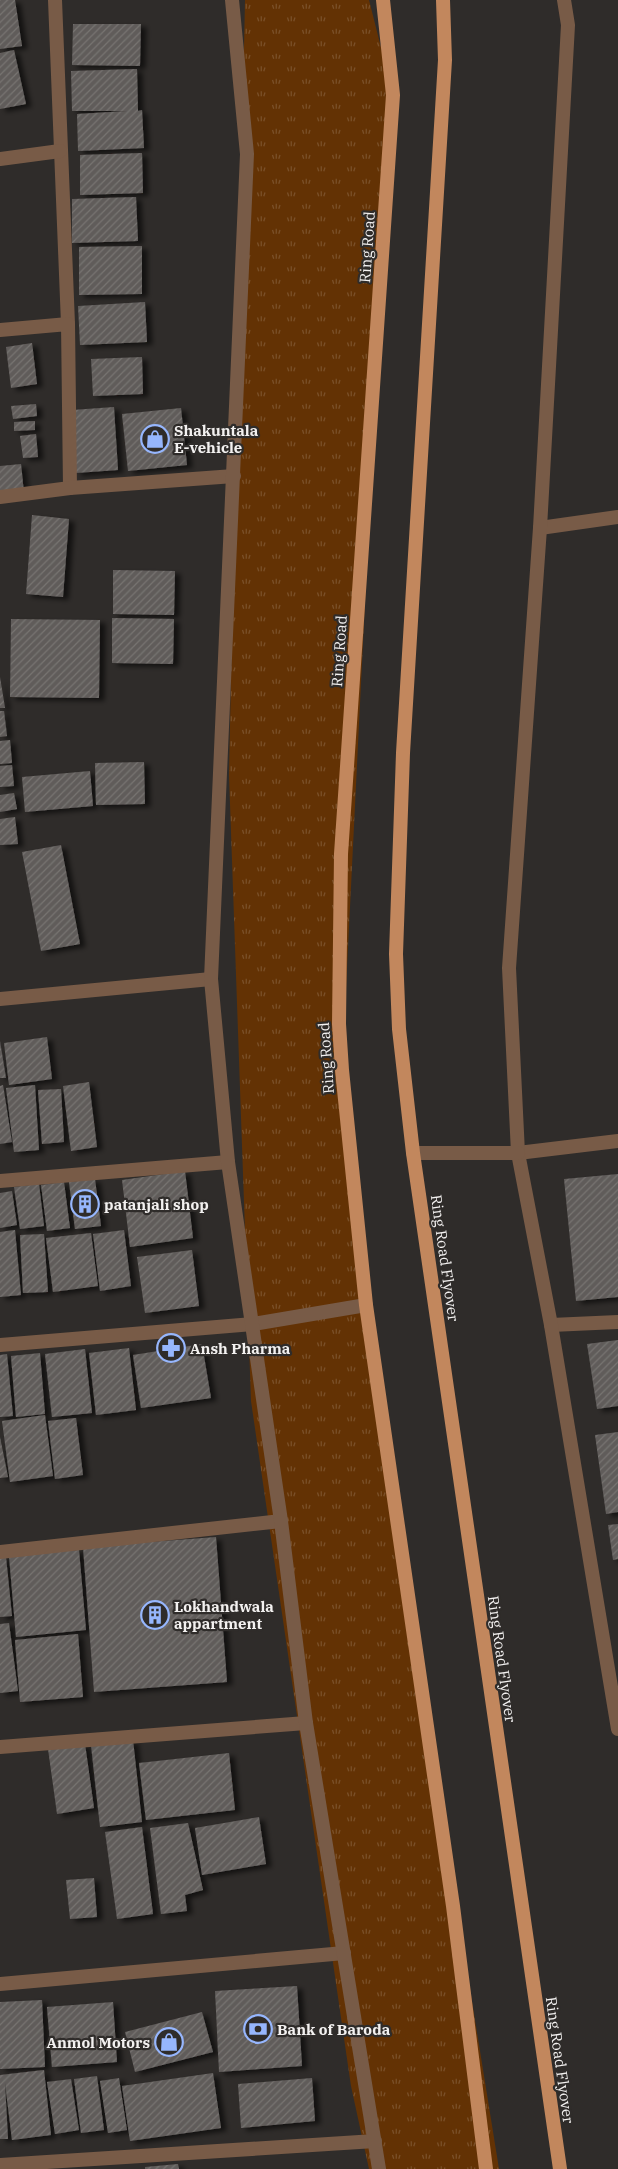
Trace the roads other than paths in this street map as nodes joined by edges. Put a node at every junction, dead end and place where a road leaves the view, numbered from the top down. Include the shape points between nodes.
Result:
1 (55, 0) edge
2 (232, 0) edge
3 (383, 0) edge
4 (443, 0) edge
5 (564, 0) edge
6 (60, 151) junction
7 (0, 159) edge
8 (68, 324) junction
9 (0, 330) edge
10 (234, 476) junction
11 (70, 488) junction
12 (0, 497) edge
13 (618, 517) edge
14 (540, 528) junction
15 (211, 979) junction
16 (0, 999) edge
17 (618, 1141) edge
18 (413, 1153) junction
19 (518, 1153) junction
20 (228, 1162) junction
21 (0, 1181) edge
22 (366, 1305) junction
23 (618, 1322) edge
24 (253, 1324) junction
25 (551, 1324) junction
26 (0, 1345) edge
27 (281, 1522) junction
28 (0, 1552) edge
29 (306, 1723) junction
30 (618, 1729) edge
31 (0, 1747) edge
32 (344, 1953) junction
33 (0, 1984) edge
34 (375, 2141) junction
35 (0, 2166) edge
36 (379, 2169) edge
37 (486, 2169) edge
38 (560, 2169) edge

1 - 6 street
2 - 10 street via 248,154
3 - 22 main road, Ring Road via 393,95 341,854 339,1024
4 - 18 main road via 445,60 404,753 396,954 399,1029
5 - 14 street via 568,26
6 - 7 street
6 - 8 street
8 - 9 street
8 - 11 street
10 - 11 street
10 - 15 street
11 - 12 street
13 - 14 street
14 - 19 street via 509,968
15 - 16 street
15 - 20 street
17 - 19 street
18 - 19 street
18 - 38 main road, Ring Road Flyover
19 - 25 street
20 - 21 street
20 - 24 street
22 - 24 street
22 - 37 main road via 453,1906
23 - 25 street
24 - 26 street
24 - 27 street
25 - 30 street
27 - 28 street
27 - 29 street
29 - 31 street
29 - 32 street
32 - 33 street
32 - 34 street
34 - 35 street
34 - 36 street

